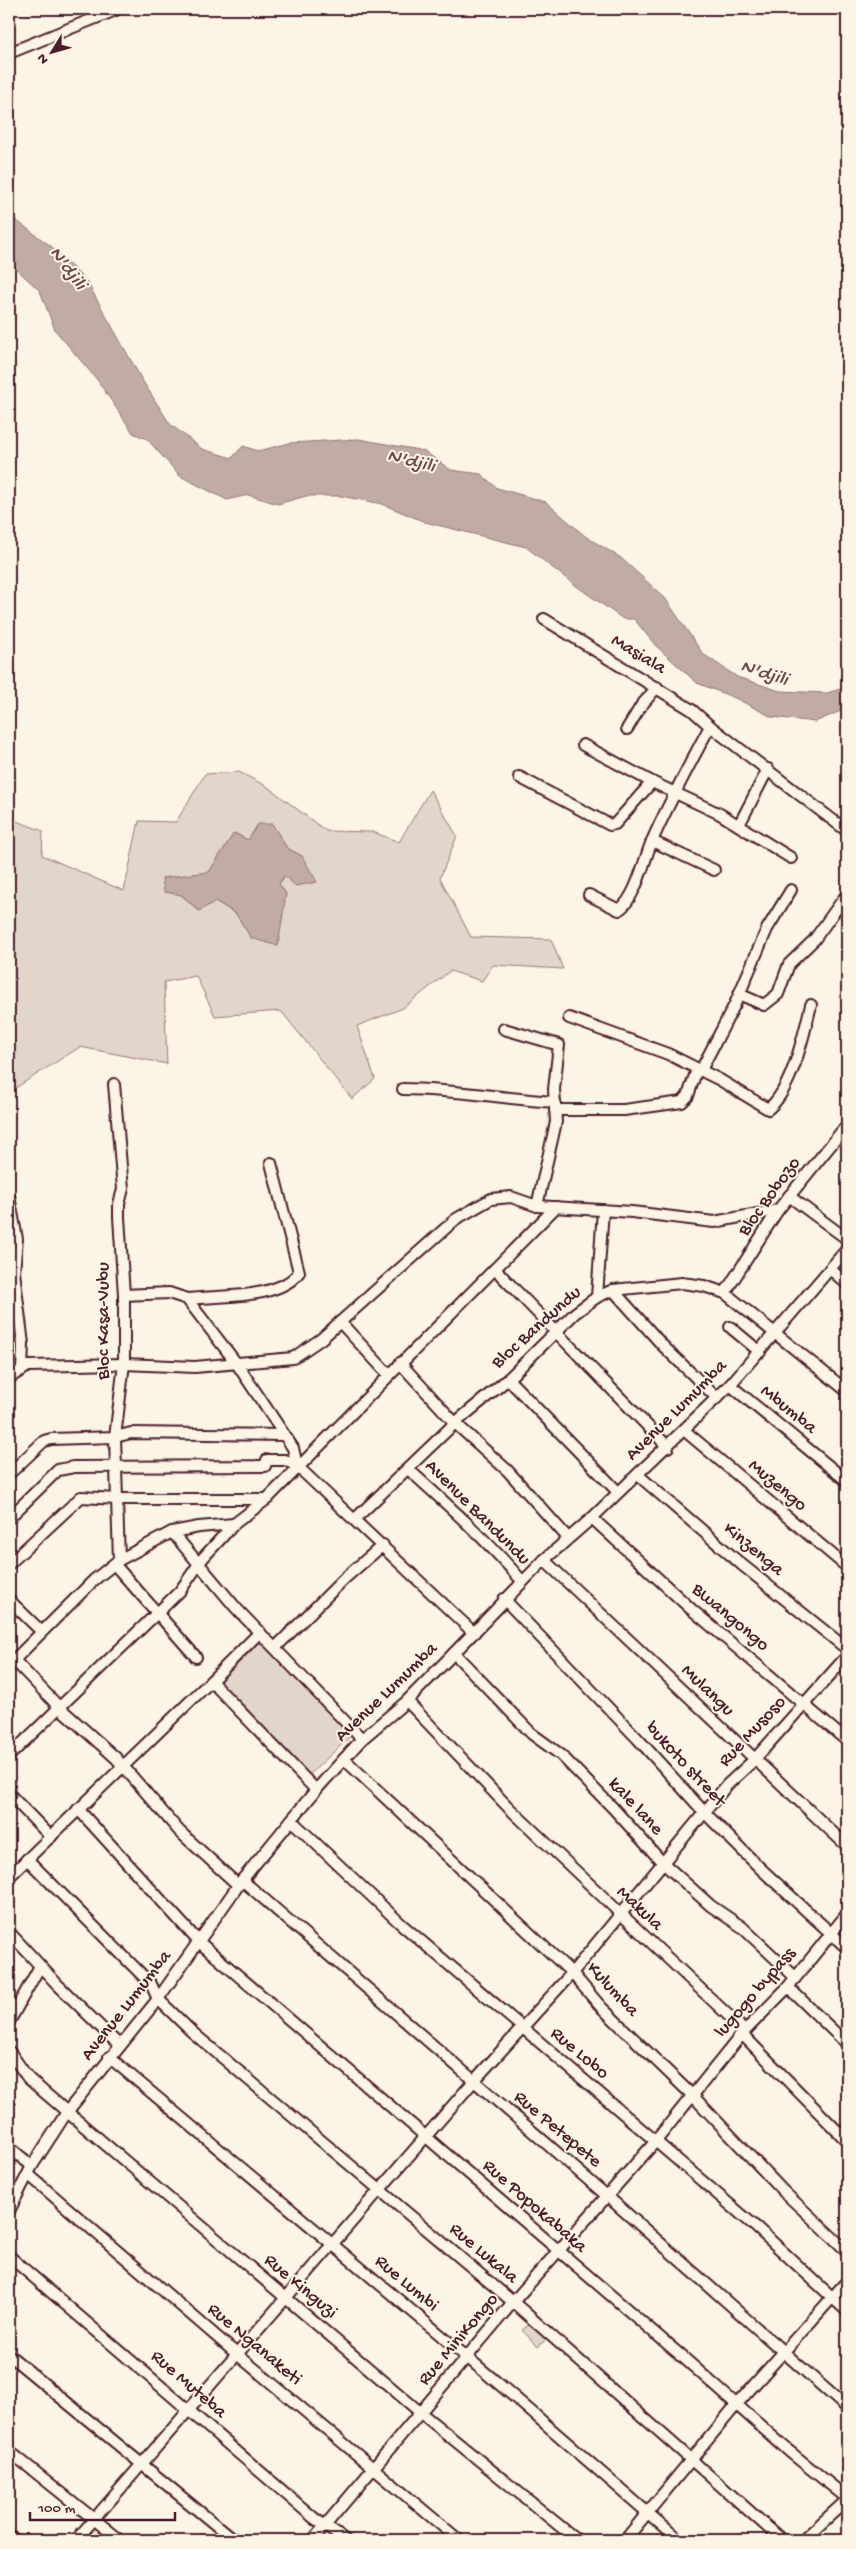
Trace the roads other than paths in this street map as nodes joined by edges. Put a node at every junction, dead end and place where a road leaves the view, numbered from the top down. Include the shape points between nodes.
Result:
1 (118, 9) edge
2 (9, 53) edge
3 (544, 619) dead end
4 (657, 687) junction
5 (710, 726) junction
6 (627, 729) dead end
7 (583, 745) dead end
8 (768, 769) junction
9 (519, 777) dead end
10 (652, 782) junction
11 (676, 792) junction
12 (739, 825) junction
13 (847, 831) edge
14 (652, 841) junction
15 (791, 858) dead end
16 (714, 870) dead end
17 (791, 890) dead end
18 (847, 894) edge
19 (589, 895) dead end
20 (739, 994) junction
21 (811, 1005) dead end
22 (569, 1018) dead end
23 (504, 1029) dead end
24 (699, 1070) junction
25 (114, 1084) dead end
26 (403, 1089) dead end
27 (555, 1106) junction
28 (847, 1125) edge
29 (272, 1163) dead end
30 (9, 1196) edge
31 (789, 1196) junction
32 (537, 1206) junction
33 (556, 1207) junction
34 (603, 1210) junction
35 (778, 1210) junction
36 (847, 1239) edge
37 (847, 1249) edge
38 (495, 1269) junction
39 (830, 1269) junction
40 (847, 1284) edge
41 (613, 1290) junction
42 (726, 1293) junction
43 (124, 1295) junction
44 (597, 1297) junction
45 (187, 1299) junction
46 (340, 1322) junction
47 (730, 1327) dead end
48 (555, 1332) junction
49 (776, 1334) junction
50 (760, 1352) junction
51 (400, 1363) junction
52 (124, 1364) junction
53 (237, 1364) junction
54 (22, 1370) junction
55 (389, 1375) junction
56 (9, 1378) edge
57 (508, 1379) junction
58 (730, 1385) junction
59 (847, 1391) edge
60 (717, 1398) junction
61 (454, 1423) junction
62 (685, 1431) junction
63 (283, 1435) junction
64 (115, 1437) junction
65 (668, 1447) junction
66 (298, 1466) junction
67 (115, 1467) junction
68 (408, 1469) junction
69 (9, 1474) edge
70 (638, 1475) junction
71 (847, 1481) edge
72 (618, 1492) junction
73 (267, 1499) junction
74 (117, 1500) junction
75 (9, 1518) edge
76 (592, 1518) junction
77 (356, 1519) junction
78 (234, 1524) junction
79 (172, 1532) junction
80 (568, 1538) junction
81 (383, 1545) junction
82 (544, 1560) junction
83 (117, 1562) junction
84 (9, 1564) edge
85 (200, 1564) junction
86 (847, 1567) edge
87 (522, 1581) junction
88 (9, 1600) edge
89 (504, 1600) junction
90 (159, 1613) junction
91 (41, 1631) junction
92 (260, 1632) junction
93 (474, 1633) junction
94 (275, 1648) junction
95 (847, 1649) edge
96 (454, 1654) junction
97 (847, 1656) edge
98 (196, 1658) dead end
99 (11, 1663) edge
100 (211, 1681) junction
101 (407, 1702) junction
102 (803, 1703) junction
103 (60, 1708) junction
104 (362, 1739) junction
105 (847, 1741) edge
106 (9, 1756) edge
107 (344, 1759) junction
108 (754, 1760) junction
109 (122, 1765) junction
110 (316, 1790) junction
111 (9, 1794) edge
112 (78, 1809) junction
113 (704, 1812) junction
114 (291, 1820) junction
115 (51, 1837) junction
116 (847, 1846) edge
117 (27, 1859) junction
118 (662, 1862) junction
119 (9, 1877) edge
120 (240, 1883) junction
121 (619, 1914) junction
122 (847, 1914) edge
123 (9, 1932) edge
124 (831, 1933) junction
125 (199, 1942) junction
126 (847, 1948) edge
127 (40, 1966) junction
128 (572, 1972) junction
129 (795, 1977) junction
130 (788, 1987) junction
131 (158, 1999) junction
132 (9, 2022) edge
133 (522, 2029) junction
134 (742, 2034) junction
135 (847, 2044) edge
136 (119, 2045) junction
137 (9, 2051) edge
138 (109, 2057) junction
139 (473, 2082) junction
140 (693, 2096) junction
141 (67, 2112) junction
142 (426, 2137) junction
143 (847, 2141) edge
144 (655, 2142) junction
145 (9, 2147) edge
146 (31, 2170) junction
147 (380, 2191) junction
148 (607, 2196) junction
149 (9, 2211) edge
150 (332, 2244) junction
151 (559, 2251) junction
152 (847, 2251) edge
153 (9, 2256) edge
154 (847, 2281) edge
155 (286, 2298) junction
156 (833, 2298) junction
157 (513, 2302) junction
158 (847, 2311) edge
159 (782, 2353) junction
160 (9, 2355) edge
161 (238, 2355) junction
162 (467, 2357) junction
163 (737, 2404) junction
164 (847, 2408) edge
165 (190, 2410) junction
166 (421, 2413) junction
167 (9, 2451) edge
168 (693, 2460) junction
169 (140, 2464) junction
170 (374, 2468) junction
171 (847, 2499) edge
172 (646, 2512) junction
173 (93, 2518) junction
174 (327, 2525) junction
175 (9, 2535) edge
176 (15, 2540) edge
177 (76, 2540) edge
178 (120, 2540) edge
179 (234, 2540) edge
180 (313, 2540) edge
181 (345, 2540) edge
182 (459, 2540) edge
183 (577, 2540) edge
184 (625, 2540) edge
185 (679, 2540) edge
186 (782, 2540) edge
187 (804, 2540) edge

1 - 2 street
3 - 4 street, Masiala
4 - 5 street, Masiala
4 - 6 street
5 - 8 street, Masiala
5 - 11 street
7 - 10 street
8 - 12 street
8 - 13 street, Masiala
9 - 10 street via 610,826
10 - 11 street
11 - 12 street
11 - 14 street
12 - 15 street
14 - 16 street
14 - 19 street via 636,884 623,907 619,910
17 - 20 street via 767,929
18 - 20 street via 814,940 789,964 774,1000 764,1005
20 - 24 street
21 - 24 street via 795,1060 784,1086 768,1109
22 - 24 street via 668,1054
23 - 27 street via 559,1045
24 - 27 street via 682,1102 624,1110
25 - 43 street, Bloc Kasa-Vubu via 123,1189 119,1217
26 - 27 street via 456,1090
27 - 32 street via 552,1141
28 - 31 street, Bloc Bobozo
29 - 45 street via 299,1272 295,1279 252,1295
30 - 54 street via 17,1239 14,1272 23,1344
31 - 35 street, Bloc Bobozo
31 - 36 street
32 - 33 street
32 - 46 street via 511,1197 491,1199 456,1219
33 - 34 street
33 - 38 street
34 - 35 street via 714,1222
34 - 44 street
35 - 42 street, Bloc Bobozo
37 - 39 street, Avenue Lumumba
38 - 48 street
38 - 51 street
39 - 40 street
39 - 49 street, Avenue Lumumba
41 - 42 street, Bloc Bandundu via 682,1283
41 - 44 street, Bloc Bandundu
41 - 60 street via 664,1347
42 - 49 street, Bloc Bandundu
43 - 45 street via 169,1293
43 - 52 street, Bloc Kasa-Vubu
44 - 48 street, Bloc Bandundu
45 - 53 street
46 - 53 street via 293,1358
46 - 55 street
47 - 50 street
48 - 57 street, Bloc Bandundu
48 - 65 street
49 - 50 street, Avenue Lumumba
49 - 59 street, Bloc Bandundu
50 - 58 street, Avenue Lumumba
51 - 55 street
51 - 61 street
52 - 53 street
52 - 54 street via 28,1366
52 - 64 street, Bloc Kasa-Vubu
53 - 63 street
54 - 56 street
55 - 66 street
57 - 61 street, Bloc Bandundu
57 - 72 street
58 - 60 street, Avenue Lumumba
58 - 71 street, Mbumba
60 - 62 street, Avenue Lumumba
61 - 68 street, Bloc Bandundu
61 - 80 street via 508,1471
62 - 65 street, Avenue Lumumba
62 - 86 street, Muzengo
63 - 64 street via 146,1433
63 - 66 street via 293,1448
64 - 67 street, Bloc Kasa-Vubu
64 - 69 street via 44,1441
65 - 70 street, Avenue Lumumba
66 - 67 street via 285,1460 267,1460 265,1466
66 - 73 street
66 - 77 street
67 - 74 street, Bloc Kasa-Vubu
67 - 75 street via 58,1470
68 - 77 street, Bloc Bandundu
68 - 87 street, Avenue Bandundu via 482,1537
70 - 72 street, Avenue Lumumba
70 - 95 street, Kinzenga
72 - 76 street, Avenue Lumumba
73 - 74 street
73 - 78 street
74 - 83 street, Bloc Kasa-Vubu
74 - 84 street via 77,1498
76 - 80 street, Avenue Lumumba
76 - 102 street, Bwangongo
77 - 81 street
78 - 79 street
78 - 85 street
79 - 83 street
79 - 85 street
80 - 82 street, Avenue Lumumba
81 - 93 street
81 - 94 street
82 - 87 street, Avenue Lumumba
82 - 108 street, Mulangu
83 - 90 street
83 - 91 street
85 - 90 street
85 - 92 street
87 - 89 street, Avenue Lumumba
88 - 91 street
89 - 93 street, Avenue Lumumba
89 - 113 street, bukoto street
90 - 98 street
90 - 103 street
91 - 99 street
92 - 94 street
92 - 100 street
93 - 96 street, Avenue Lumumba
94 - 104 street
96 - 101 street, Avenue Lumumba
96 - 118 street, kale lane via 532,1734 561,1755
97 - 102 street, Rue Musoso
99 - 103 street, Rue Petepete
100 - 109 street
100 - 110 street
101 - 104 street, Avenue Lumumba
101 - 121 street, Makula via 509,1808
102 - 105 street, Bwangongo
102 - 108 street, Rue Musoso
103 - 106 street
103 - 109 street, Rue Petepete
104 - 107 street, Avenue Lumumba
107 - 110 street, Avenue Lumumba
107 - 128 street, Kulumba
108 - 113 street, Rue Musoso
108 - 116 street, Mulangu
109 - 112 street
109 - 120 street, Rue Petepete via 180,1832
110 - 114 street, Avenue Lumumba
111 - 115 street
112 - 115 street
112 - 125 street, Rue Popokabaka
113 - 118 street, Rue Musoso
113 - 124 street, bukoto street
114 - 120 street, Avenue Lumumba
114 - 133 street, Rue Lobo via 400,1923
115 - 117 street
117 - 119 street
117 - 131 street, Rue Lukala via 151,1984
118 - 121 street, Rue Musoso
118 - 129 street, kale lane via 711,1906 742,1927
120 - 125 street, Avenue Lumumba
120 - 139 street, Rue Petepete
121 - 128 street, Rue Musoso
121 - 134 street, Makula via 739,2025
122 - 124 street, lugogo bypass
123 - 127 street
124 - 126 street, bukoto street
124 - 129 street, lugogo bypass
125 - 131 street, Avenue Lumumba
125 - 142 street, Rue Popokabaka
127 - 132 street
127 - 136 street
128 - 133 street, Rue Musoso
128 - 140 street, Kulumba via 601,2007
129 - 130 street, lugogo bypass
130 - 134 street, lugogo bypass
130 - 135 street
131 - 136 street, Avenue Lumumba
131 - 147 street, Rue Lukala via 192,2032
133 - 139 street, Rue Musoso
133 - 144 street, Rue Lobo
134 - 140 street, lugogo bypass
134 - 143 street, Makula
136 - 138 street, Avenue Lumumba
137 - 141 street, Rue Kinguzi via 28,2078
138 - 141 street, Avenue Lumumba
138 - 150 street, Rue Lumbi
139 - 142 street, Rue Musoso
139 - 148 street, Rue Petepete
140 - 144 street, Rue MiniKongo
140 - 152 street, Kulumba
141 - 146 street, Avenue Lumumba
141 - 155 street, Rue Kinguzi
142 - 147 street, Rue Musoso
142 - 151 street, Rue Popokabaka
144 - 148 street, Rue MiniKongo
144 - 156 street, Rue Lobo
145 - 146 street, Rue Nganaketi
146 - 149 street, Avenue Lumumba
146 - 161 street, Rue Nganaketi
147 - 150 street, Rue Musoso
147 - 157 street, Rue Lukala
148 - 151 street, Rue MiniKongo
148 - 159 street, Rue Petepete
150 - 155 street, Rue Musoso
150 - 162 street, Rue Lumbi
151 - 157 street, Rue MiniKongo
151 - 163 street, Rue Popokabaka
153 - 165 street, Rue Muteba
154 - 156 street
155 - 161 street, Rue Musoso
155 - 166 street, Rue Kinguzi
156 - 158 street, Rue Lobo
156 - 159 street
157 - 162 street, Rue MiniKongo
157 - 168 street, Rue Lukala
159 - 163 street
159 - 164 street, Rue Petepete
160 - 169 street
161 - 165 street, Rue Musoso
161 - 170 street, Rue Nganaketi
162 - 166 street, Rue MiniKongo
162 - 172 street, Rue Lumbi
163 - 168 street
163 - 171 street, Rue Popokabaka
165 - 169 street, Rue Musoso
165 - 174 street, Rue Muteba via 314,2518
166 - 170 street, Rue MiniKongo
166 - 183 street, Rue Kinguzi
167 - 173 street
168 - 172 street
168 - 186 street, Rue Lukala
169 - 173 street, Rue Musoso
169 - 179 street
170 - 174 street, Rue MiniKongo
170 - 182 street, Rue Nganaketi
171 - 187 street
172 - 184 street
172 - 185 street, Rue Lumbi
173 - 177 street, Rue Musoso
173 - 178 street
174 - 180 street, Rue MiniKongo
174 - 181 street, Rue Muteba
175 - 176 street

